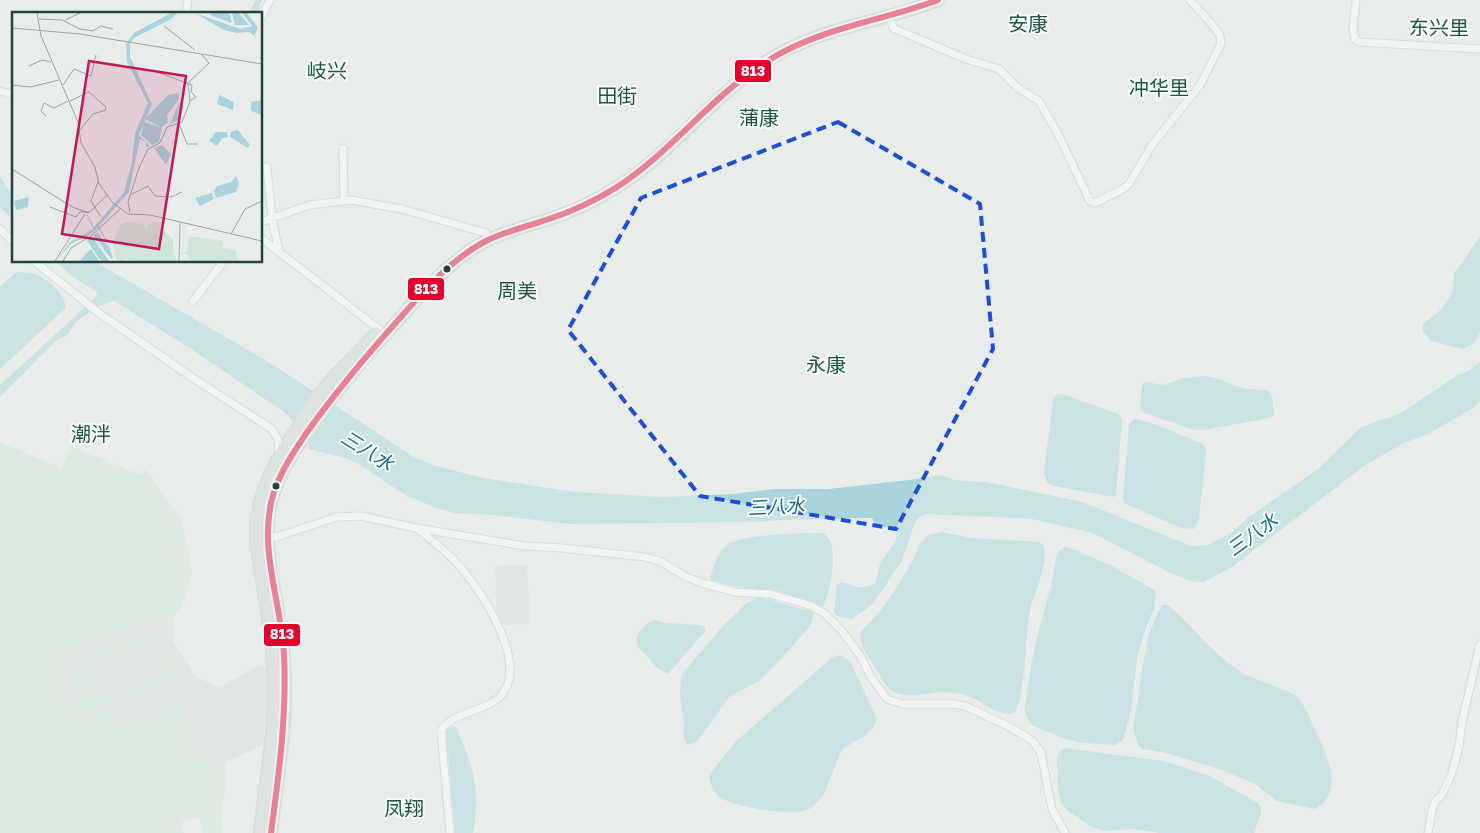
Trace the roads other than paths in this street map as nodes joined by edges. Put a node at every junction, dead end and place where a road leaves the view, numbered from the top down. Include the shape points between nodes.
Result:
1 (270, 0) edge
2 (919, 0) edge
3 (938, 0) edge
4 (1190, 0) edge
5 (1356, 0) edge
6 (262, 16) edge
7 (890, 17) junction
8 (1480, 49) edge
9 (343, 148) dead end
10 (267, 167) dead end
11 (344, 200) junction
12 (272, 218) junction
13 (262, 222) edge
14 (0, 230) edge
15 (486, 233) junction
16 (262, 239) edge
17 (12, 241) edge
18 (279, 252) junction
19 (35, 262) edge
20 (223, 262) edge
21 (193, 301) dead end
22 (379, 329) junction
23 (332, 388) junction
24 (292, 445) junction
25 (279, 455) junction
26 (416, 528) junction
27 (267, 540) junction
28 (1480, 644) edge
29 (260, 833) edge
30 (271, 833) edge
31 (450, 833) edge
32 (1065, 833) edge
33 (1428, 833) edge

1 - 6 street
2 - 15 main road via 784,42 738,73 650,154 604,186 571,204
3 - 7 main road
4 - 7 street via 1216,29 1221,44 1200,85 1152,145 1129,184 1095,203 1090,201 1039,101 1018,88 999,69 966,59 893,28
5 - 8 street via 1353,28 1355,39 1360,42
7 - 23 main road via 830,33 788,49 743,79 655,159 608,193 574,210 512,230 475,247 444,272
9 - 11 street
10 - 12 street
11 - 12 street via 310,205
11 - 15 street via 402,209
12 - 13 street
12 - 18 street
14 - 17 street
15 - 22 main road via 438,267
16 - 18 street
18 - 22 street
19 - 25 street via 99,313 272,429 278,440
20 - 21 street
22 - 23 main road
23 - 24 main road
24 - 25 main road
24 - 27 main road via 269,513
25 - 29 main road via 262,496 256,531 274,681
26 - 27 street via 362,516 345,516
26 - 31 street via 456,562 472,583 501,634 511,670 500,696 489,705 450,720 442,727
26 - 32 street via 525,546 645,557 705,584 735,592 770,594 816,608 833,621 850,642 887,699 903,704 965,706 1034,741 1041,754 1052,809
27 - 30 main road via 282,637 285,680
28 - 33 street via 1452,773 1432,811

